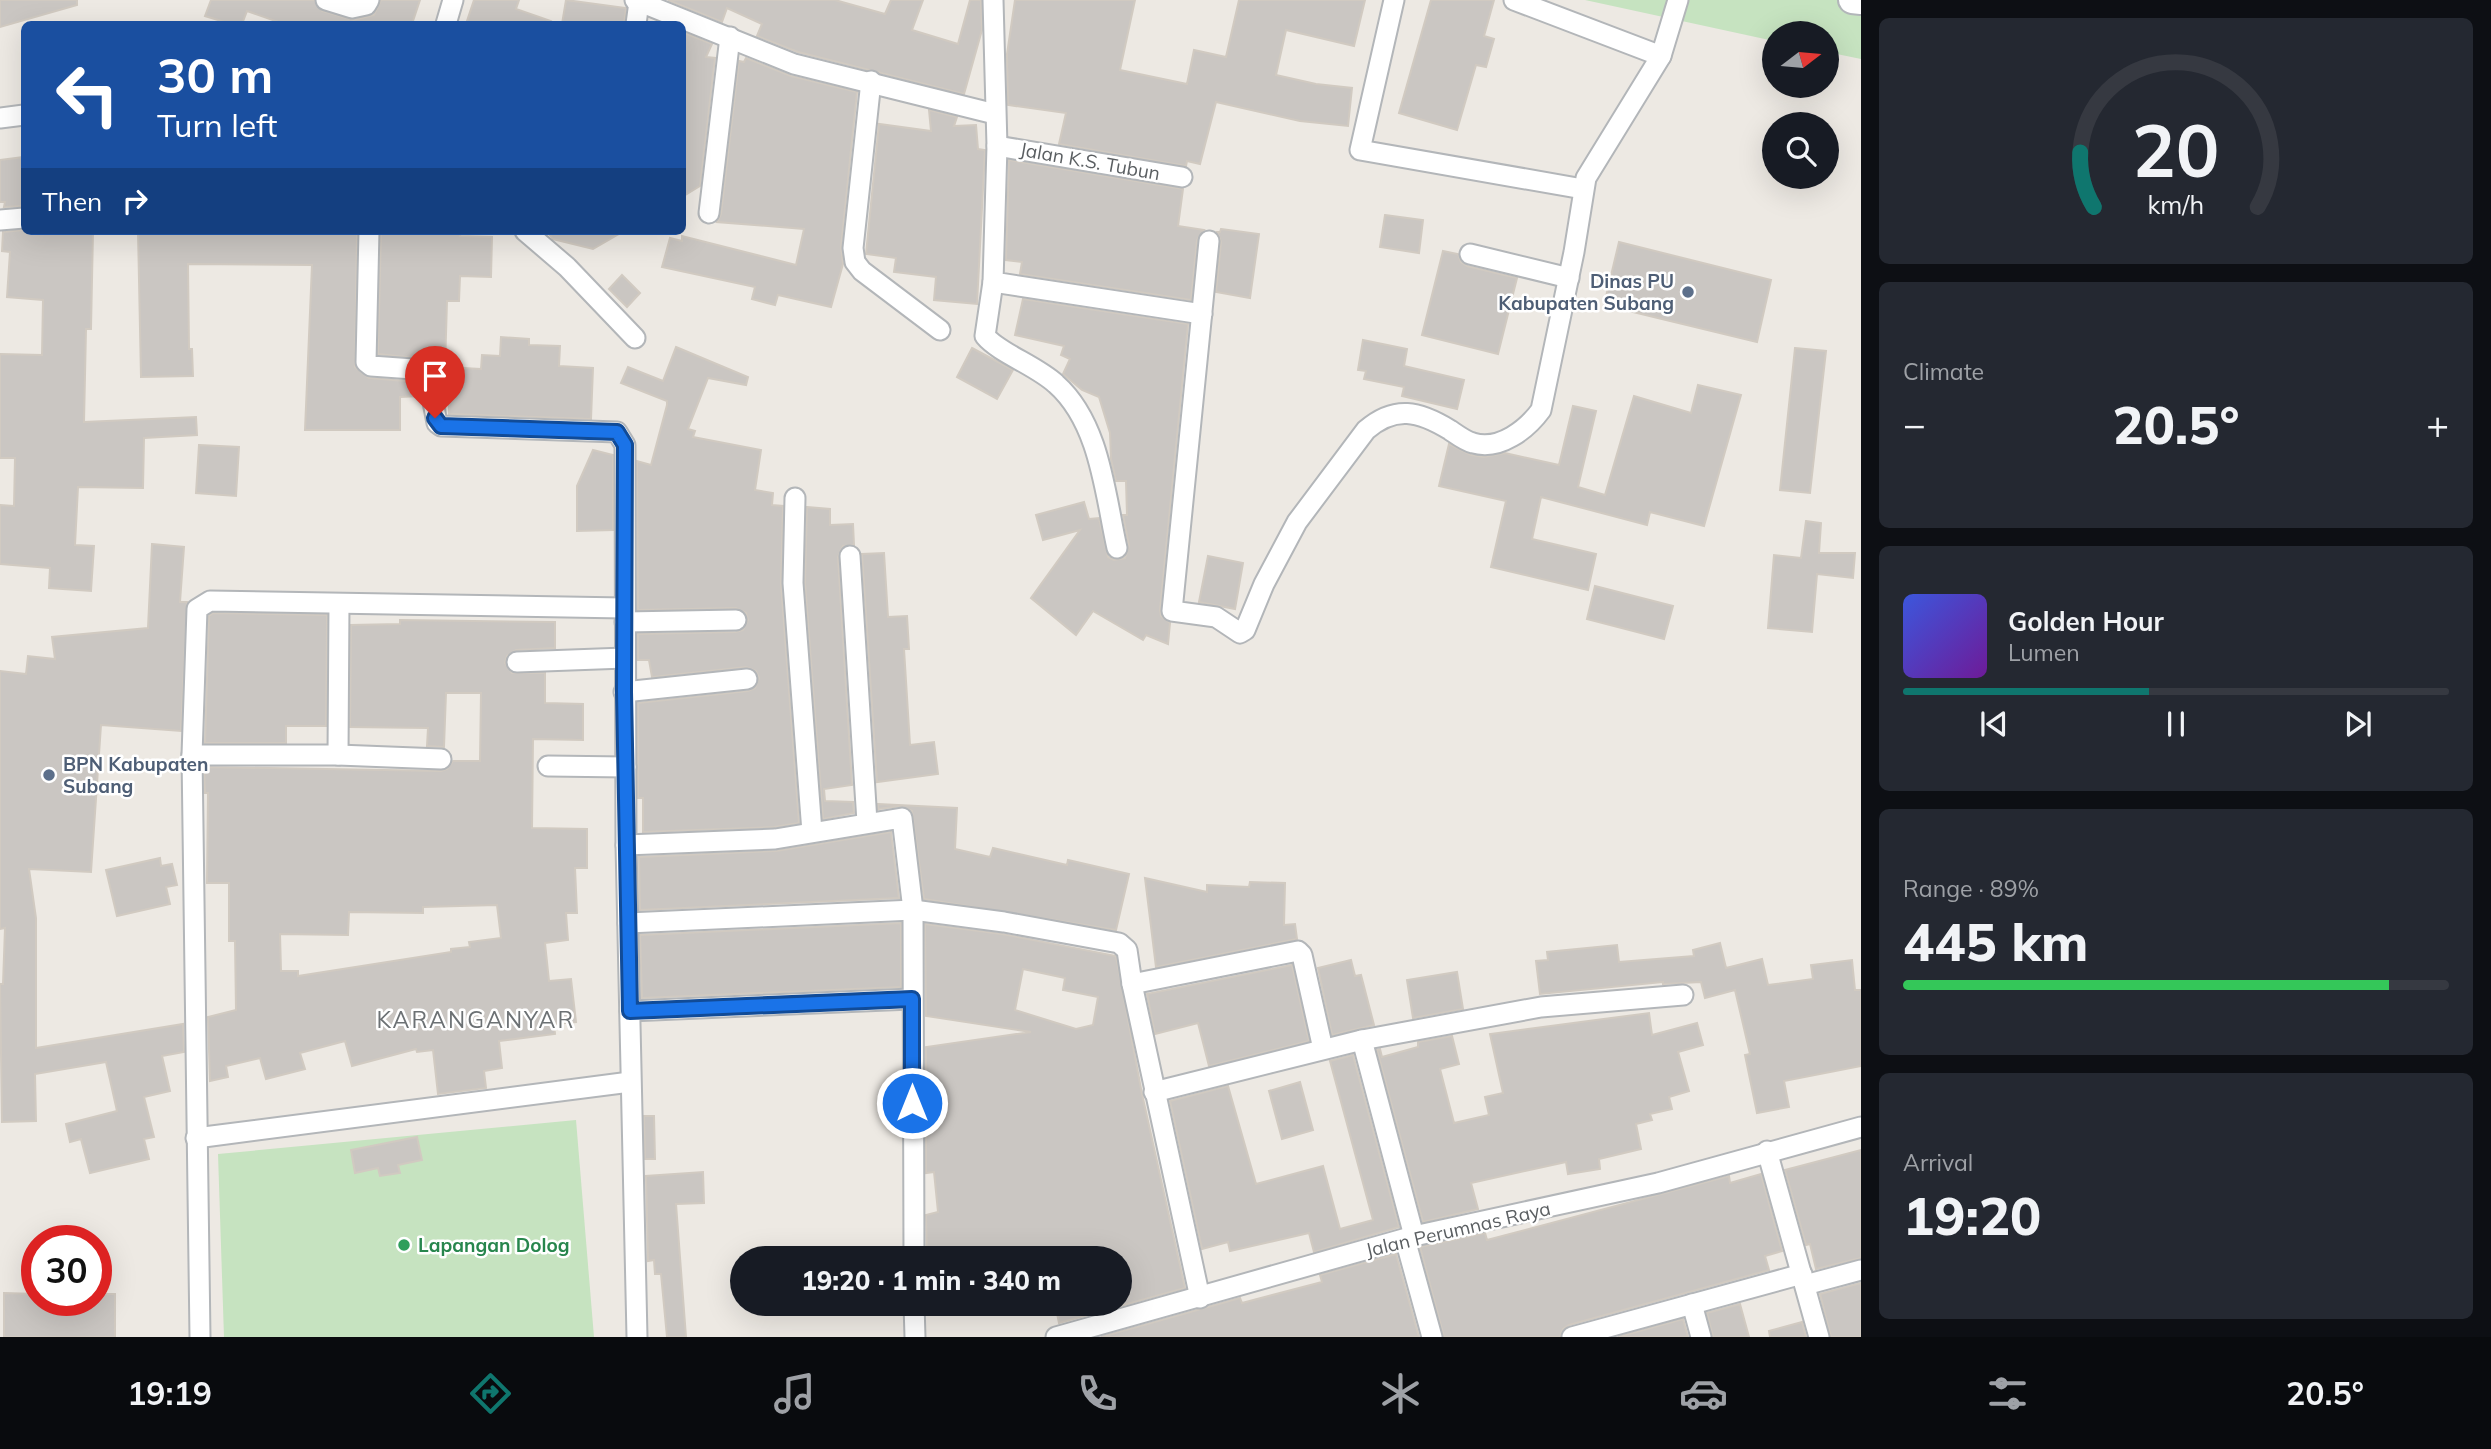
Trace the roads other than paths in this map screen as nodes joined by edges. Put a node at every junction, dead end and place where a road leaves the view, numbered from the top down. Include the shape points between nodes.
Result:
1 (326, 0) edge
2 (369, 0) edge
3 (453, 0) edge
4 (993, 0) edge
5 (1394, 0) edge
6 (1514, 0) edge
7 (1678, 0) edge
8 (1853, 0) edge
9 (637, 1) edge
10 (1861, 1) edge
11 (447, 21) edge
12 (636, 21) edge
13 (730, 37) junction
14 (1661, 56) junction
15 (871, 81) junction
16 (995, 114) junction
17 (21, 115) edge
18 (0, 118) edge
19 (997, 146) junction
20 (1182, 177) dead end
21 (1583, 189) junction
22 (709, 213) dead end
23 (21, 218) edge
24 (0, 220) edge
25 (369, 235) edge
26 (530, 235) edge
27 (1209, 241) dead end
28 (1470, 254) dead end
29 (1569, 278) junction
30 (993, 282) junction
31 (1202, 314) junction
32 (940, 330) dead end
33 (635, 338) dead end
34 (795, 498) dead end
35 (1117, 548) dead end
36 (850, 556) dead end
37 (339, 604) junction
38 (625, 615) junction
39 (736, 620) dead end
40 (625, 658) junction
41 (517, 662) dead end
42 (747, 679) dead end
43 (624, 692) junction
44 (192, 755) junction
45 (338, 755) junction
46 (441, 759) dead end
47 (548, 766) dead end
48 (626, 767) junction
49 (867, 822) junction
50 (812, 832) junction
51 (626, 845) junction
52 (913, 910) junction
53 (628, 923) junction
54 (1132, 984) junction
55 (1683, 995) dead end
56 (912, 999) junction
57 (630, 1011) junction
58 (1362, 1040) junction
59 (1323, 1049) junction
60 (630, 1082) junction
61 (1154, 1092) junction
62 (1861, 1128) edge
63 (196, 1138) junction
64 (1767, 1151) junction
65 (1409, 1237) junction
66 (914, 1246) edge
67 (1861, 1270) edge
68 (1803, 1279) junction
69 (1200, 1298) junction
70 (1692, 1304) junction
71 (914, 1316) edge
72 (1596, 1334) edge
73 (200, 1337) edge
74 (637, 1337) edge
75 (915, 1337) edge
76 (1056, 1337) edge
77 (1432, 1337) edge
78 (1572, 1337) edge
79 (1701, 1337) edge
80 (1819, 1337) edge

1 - 2 street via 352,8
3 - 11 street
4 - 16 street
5 - 21 street via 1360,150
6 - 14 street
7 - 14 street
8 - 10 street
9 - 12 street
9 - 13 street
13 - 15 street via 794,64
13 - 22 street
14 - 21 street
15 - 16 street
15 - 32 street via 855,262
16 - 19 street
17 - 18 street
19 - 20 street, Jalan K.S. Tubun
19 - 30 street
21 - 29 street
23 - 24 street
25 - 38 street via 366,362 427,370 441,426 617,432 622,437
26 - 33 street
27 - 31 street
28 - 29 street
29 - 31 street via 1541,410 1530,426 1488,444 1473,443 1438,422 1410,414 1380,418 1297,522 1245,631 1240,633 1216,617 1172,611
30 - 31 street
30 - 35 street via 985,336 1036,367 1077,408 1098,461
34 - 50 street via 793,583
36 - 49 street
37 - 38 street
37 - 44 street via 200,604
37 - 45 street
38 - 39 street
38 - 40 street
40 - 41 street
40 - 43 street
42 - 43 street
43 - 48 street
44 - 45 street
44 - 63 street
45 - 46 street
47 - 48 street
48 - 51 street
49 - 50 street
49 - 52 street via 897,816 904,820
50 - 51 street via 775,839
51 - 53 street
52 - 53 street
52 - 54 street via 1119,943 1127,950
52 - 56 street
53 - 57 street
54 - 59 street via 1298,951
54 - 61 street
55 - 58 street via 1541,1007
56 - 57 street
56 - 66 street
57 - 60 street
58 - 59 street
58 - 65 street
59 - 61 street
60 - 63 street
60 - 74 street
61 - 69 street
62 - 64 street, Jalan Perumnas Raya
63 - 73 street
64 - 65 street, Jalan Perumnas Raya via 1658,1183
64 - 68 street
65 - 69 street, Jalan Perumnas Raya
65 - 77 street
67 - 68 street
68 - 70 street
68 - 80 street
69 - 76 street, Jalan Perumnas Raya
70 - 72 street
70 - 79 street
71 - 75 street
72 - 78 street

